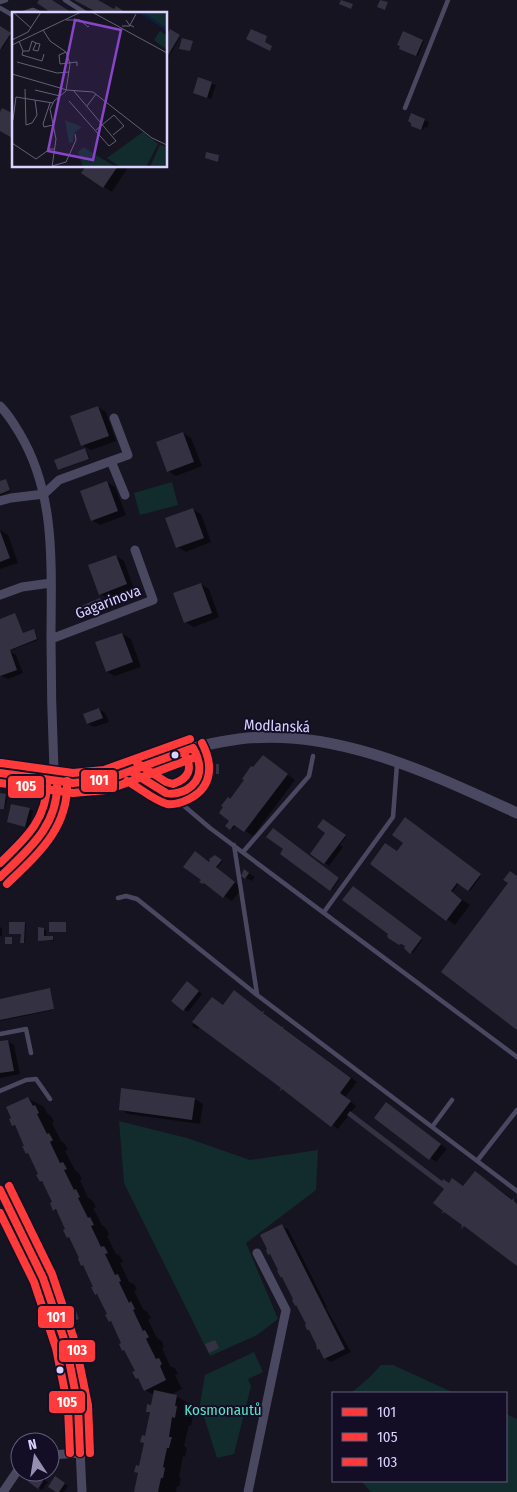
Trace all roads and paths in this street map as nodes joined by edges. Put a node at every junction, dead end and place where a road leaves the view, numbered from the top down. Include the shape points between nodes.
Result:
1 (6, 0) edge
2 (65, 0) edge
3 (448, 0) edge
4 (0, 2) edge
5 (0, 8) edge
6 (83, 12) edge
7 (12, 15) edge
8 (406, 108) dead end
9 (0, 406) edge
10 (114, 418) dead end
11 (111, 461) junction
12 (44, 494) junction
13 (125, 495) dead end
14 (0, 501) edge
15 (135, 550) dead end
16 (51, 584) junction
17 (0, 595) edge
18 (51, 639) junction
19 (193, 748) junction
20 (313, 756) dead end
21 (398, 761) junction
22 (132, 772) junction
23 (0, 773) edge
24 (57, 781) junction
25 (170, 794) junction
26 (517, 813) edge
27 (234, 845) junction
28 (243, 852) junction
29 (5, 868) edge
30 (0, 877) edge
31 (118, 898) dead end
32 (324, 912) junction
33 (257, 995) junction
34 (0, 1034) edge
35 (32, 1054) dead end
36 (517, 1057) edge
37 (0, 1091) edge
38 (50, 1100) dead end
39 (452, 1100) dead end
40 (517, 1110) edge
41 (432, 1127) junction
42 (477, 1161) junction
43 (517, 1191) edge
44 (1, 1193) edge
45 (257, 1253) dead end
46 (80, 1453) junction
47 (60, 1454) edge
48 (82, 1492) edge
49 (248, 1492) edge

1 - 4 lane
2 - 6 lane
3 - 8 lane
5 - 7 lane
9 - 12 street, Gagarinova via 8,414 36,464
10 - 11 street via 128,455
11 - 12 street via 59,480
11 - 13 street
12 - 14 street
12 - 16 street, Gagarinova
15 - 18 street, Gagarinova via 153,600
16 - 17 street via 22,587
16 - 18 street, Gagarinova
18 - 24 street, Gagarinova
19 - 21 street, Modlanská via 238,739 276,738 321,742
19 - 22 street, Modlanská
19 - 25 lane via 200,764 197,782 180,793
20 - 28 lane via 308,776
21 - 26 street, Modlanská
21 - 32 lane via 393,817
22 - 24 street, Modlanská via 106,780
22 - 25 lane
23 - 24 street, Modlanská
24 - 29 street, Gagarinova via 58,798 47,825 32,846
25 - 27 lane
27 - 28 lane
27 - 33 lane
28 - 32 lane
29 - 30 street, Gagarinova
31 - 33 lane via 137,899
32 - 36 lane
33 - 41 lane
34 - 35 lane via 26,1029
37 - 38 lane via 36,1079
39 - 41 lane
40 - 42 lane
41 - 42 lane
42 - 43 lane
44 - 46 street via 43,1278 66,1345 78,1406
45 - 49 street via 286,1310
46 - 47 street
46 - 48 street

